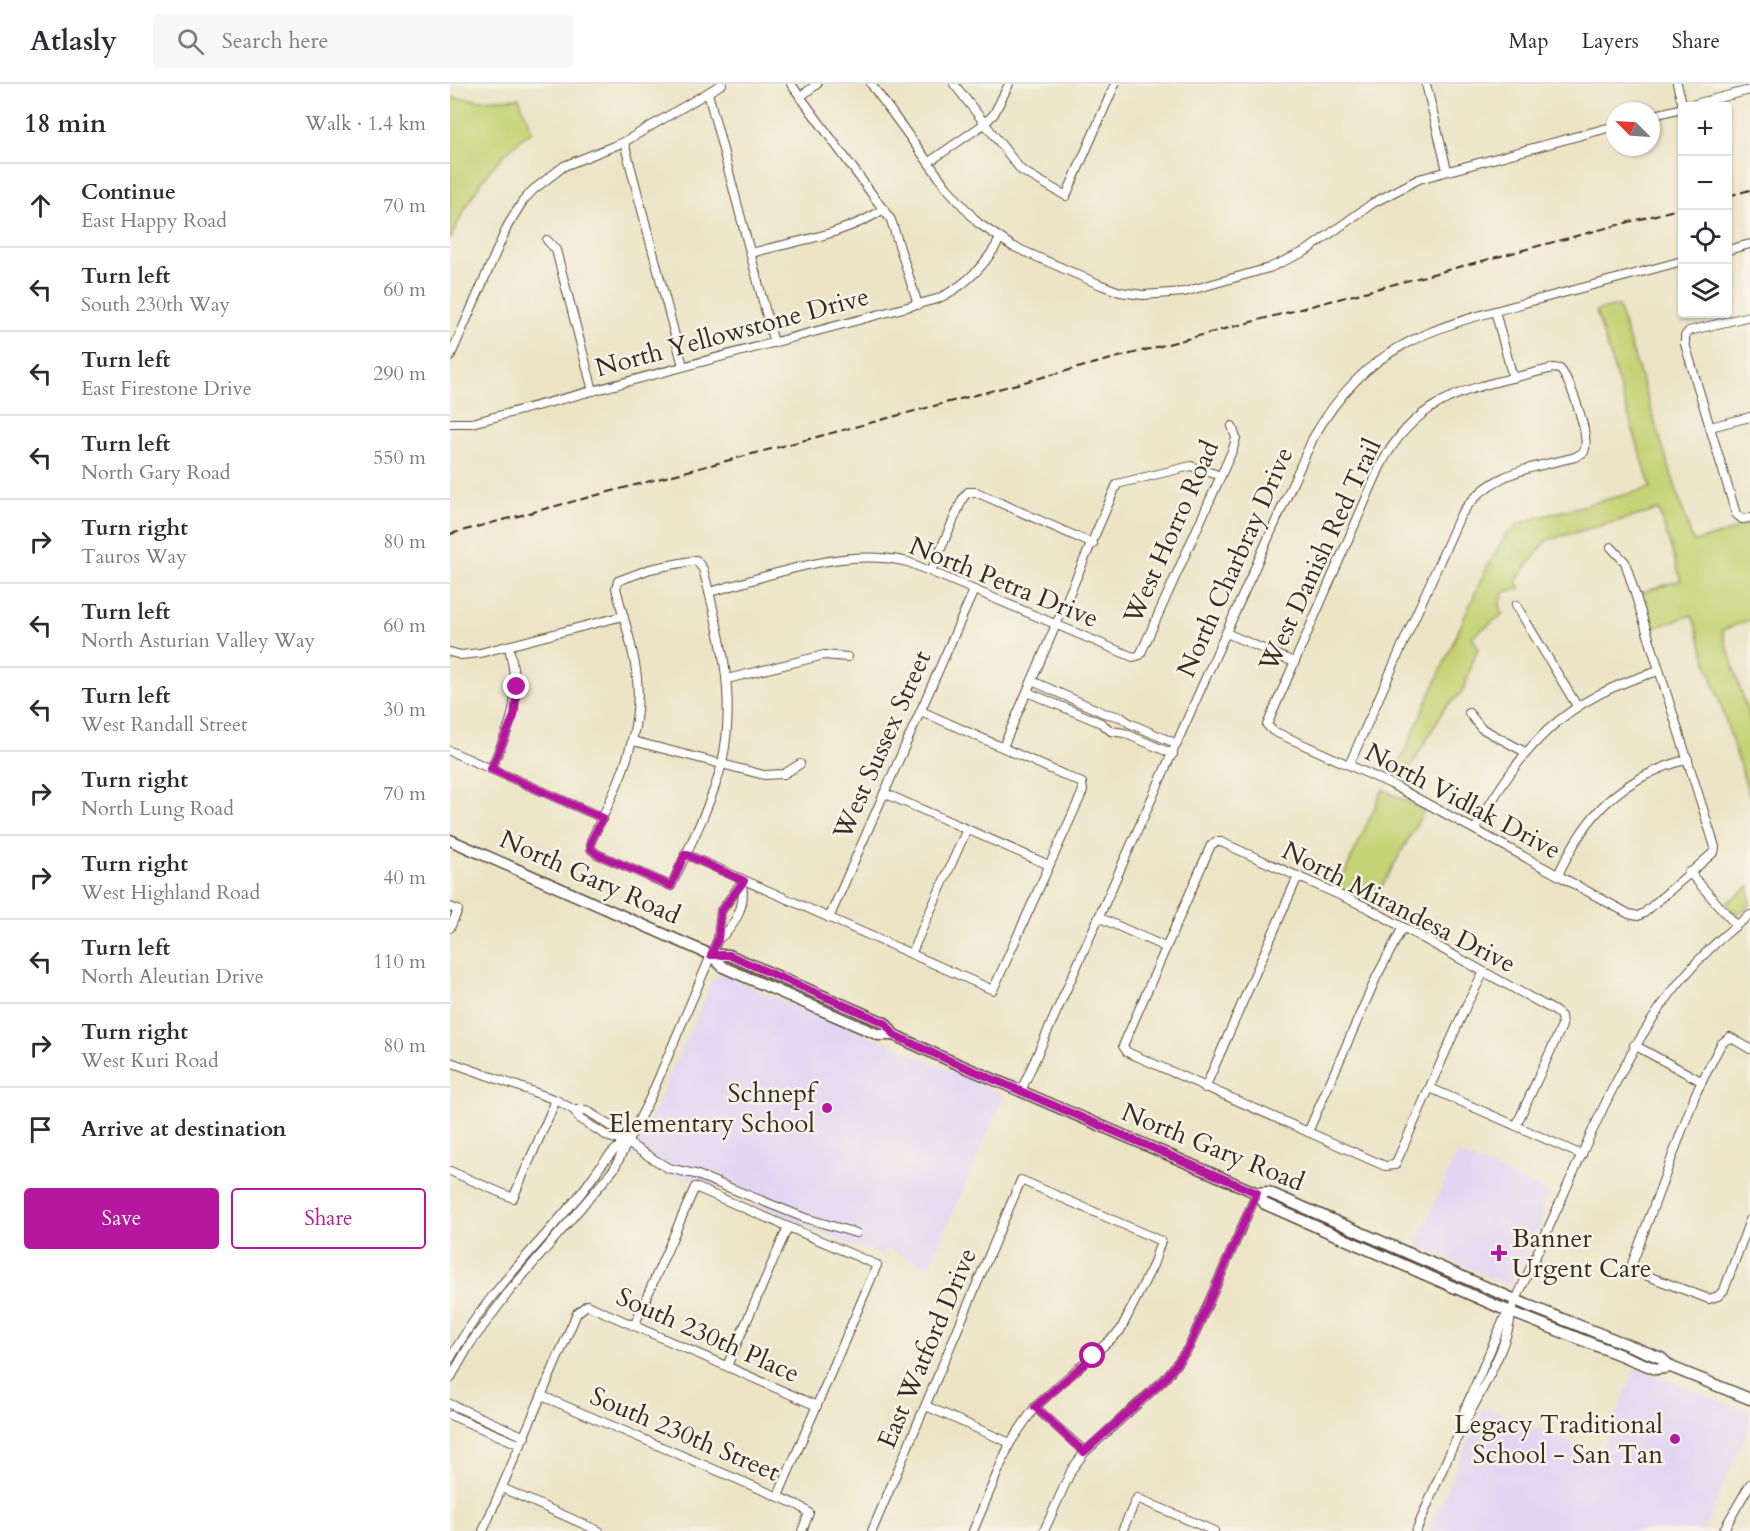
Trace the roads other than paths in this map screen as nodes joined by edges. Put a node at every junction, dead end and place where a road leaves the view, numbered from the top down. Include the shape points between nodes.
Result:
1 (722, 84) edge
2 (791, 84) edge
3 (817, 84) edge
4 (870, 84) edge
5 (954, 84) edge
6 (1009, 84) edge
7 (1115, 84) edge
8 (1426, 84) edge
9 (1677, 84) edge
10 (1750, 90) edge
11 (708, 93) junction
12 (800, 96) junction
13 (1682, 102) edge
14 (1703, 102) edge
15 (1678, 109) edge
16 (1660, 114) edge
17 (984, 124) junction
18 (1606, 128) edge
19 (624, 142) junction
20 (929, 162) junction
21 (1447, 170) junction
22 (884, 209) junction
23 (1000, 239) junction
24 (547, 240) dead end
25 (1750, 244) edge
26 (1732, 249) edge
27 (751, 253) junction
28 (1678, 262) edge
29 (918, 305) junction
30 (1495, 311) junction
31 (1750, 316) edge
32 (774, 343) junction
33 (450, 357) edge
34 (683, 366) junction
35 (1513, 378) junction
36 (593, 391) junction
37 (1750, 417) edge
38 (450, 423) edge
39 (1232, 426) dead end
40 (1710, 427) junction
41 (1221, 476) junction
42 (1750, 518) edge
43 (1093, 544) junction
44 (1611, 547) dead end
45 (931, 571) junction
46 (974, 590) junction
47 (709, 592) junction
48 (1516, 605) dead end
49 (623, 616) junction
50 (1057, 625) junction
51 (1226, 633) junction
52 (509, 647) junction
53 (450, 652) edge
54 (1140, 655) joint
55 (847, 657) dead end
56 (1294, 662) junction
57 (1659, 671) junction
58 (727, 679) junction
59 (1032, 681) junction
60 (1027, 692) junction
61 (1577, 706) junction
62 (921, 711) junction
63 (1110, 713) junction
64 (1469, 713) dead end
65 (1267, 725) joint
66 (1105, 728) junction
67 (633, 741) junction
68 (1177, 744) junction
69 (1003, 747) junction
70 (450, 751) edge
71 (1525, 752) junction
72 (1173, 754) junction
73 (1688, 759) junction
74 (800, 764) dead end
75 (721, 765) junction
76 (1349, 765) junction
77 (491, 769) junction
78 (884, 793) junction
79 (603, 818) junction
80 (1475, 829) junction
81 (967, 830) junction
82 (450, 840) edge
83 (685, 854) junction
84 (1049, 865) junction
85 (1689, 872) junction
86 (1558, 875) junction
87 (1298, 876) junction
88 (743, 883) junction
89 (726, 905) junction
90 (454, 909) edge
91 (738, 911) junction
92 (1750, 915) edge
93 (829, 918) junction
94 (1100, 918) junction
95 (1736, 925) junction
96 (1403, 927) junction
97 (450, 928) edge
98 (718, 939) junction
99 (1165, 947) junction
100 (911, 954) junction
101 (711, 955) junction
102 (1484, 972) junction
103 (1634, 1045) junction
104 (1750, 1049) edge
105 (450, 1062) edge
106 (1701, 1081) junction
107 (1204, 1088) junction
108 (1430, 1088) junction
109 (1021, 1091) junction
110 (556, 1100) junction
111 (1516, 1126) junction
112 (1308, 1132) junction
113 (626, 1142) junction
114 (1582, 1155) junction
115 (450, 1172) edge
116 (1257, 1193) junction
117 (1750, 1220) edge
118 (788, 1227) junction
119 (856, 1233) dead end
120 (1746, 1246) edge
121 (1515, 1300) junction
122 (1510, 1311) junction
123 (634, 1326) junction
124 (450, 1359) edge
125 (727, 1366) junction
126 (1671, 1367) junction
127 (450, 1378) edge
128 (542, 1396) junction
129 (1750, 1399) edge
130 (450, 1404) edge
131 (817, 1406) junction
132 (926, 1406) junction
133 (1035, 1407) junction
134 (450, 1414) edge
135 (523, 1441) junction
136 (1010, 1443) junction
137 (1084, 1452) junction
138 (1750, 1484) edge
139 (502, 1488) junction
140 (778, 1496) junction
141 (483, 1531) edge
142 (599, 1531) edge
143 (802, 1531) edge
144 (872, 1531) edge
145 (973, 1531) edge
146 (1044, 1531) edge
147 (1122, 1531) edge
148 (1214, 1531) edge
149 (1416, 1531) edge
150 (1723, 1531) edge

1 - 11 street
2 - 12 street
3 - 12 street
4 - 20 street
5 - 17 street
6 - 17 street via 994,114
7 - 17 street via 1066,196 1021,170
8 - 21 street
9 - 13 street
10 - 14 street
11 - 19 street
11 - 27 street
12 - 22 street
15 - 16 street
17 - 20 street
18 - 21 street
19 - 33 street via 564,166 523,201 508,225
19 - 34 street
20 - 23 street via 968,214
21 - 23 street via 1419,179 1373,203 1306,251 1285,261 1252,274 1169,295 1111,290
22 - 27 street via 843,230
22 - 29 street via 897,231
23 - 29 street, North Yellowstone Drive via 985,263 966,282 948,294
24 - 36 street via 556,250
25 - 26 street
27 - 32 street
28 - 30 street, North Charbray Drive
29 - 32 street, North Yellowstone Drive
30 - 35 street
30 - 51 street, North Charbray Drive via 1429,330 1410,340 1376,361 1343,391 1313,438
31 - 40 street via 1685,336 1684,344
32 - 34 street, North Yellowstone Drive
34 - 36 street, North Yellowstone Drive
35 - 56 street, West Danish Red Trail via 1441,400 1400,433 1380,467
35 - 76 street, West Danish Red Trail via 1560,369 1568,380 1586,438 1584,452 1507,475 1480,490 1469,502
36 - 38 street, North Yellowstone Drive via 472,423
37 - 40 street
39 - 41 street, West Horro Road via 1236,438
40 - 42 street via 1739,518
41 - 43 street via 1191,466 1117,484
41 - 54 street, West Horro Road
43 - 45 street via 976,492 968,492
43 - 50 street
44 - 57 street via 1624,562
45 - 46 street, North Petra Drive
45 - 47 street, North Petra Drive via 890,558 848,558
46 - 50 street, North Petra Drive
46 - 62 street, West Sussex Street
47 - 49 street via 696,560 633,575 618,582 616,588
47 - 58 street
48 - 61 street
49 - 52 street
49 - 67 street via 639,697
50 - 54 street, North Petra Drive via 1128,656
50 - 59 street
51 - 56 street
51 - 68 street, North Charbray Drive
52 - 53 street via 461,655
52 - 77 street via 517,687 515,710
55 - 58 street via 824,655
56 - 65 street, West Danish Red Trail
57 - 61 street via 1626,681
57 - 73 street
58 - 75 street via 727,728
59 - 60 street
59 - 63 street
60 - 66 street
60 - 69 street
61 - 71 street
62 - 69 street
62 - 78 street, West Sussex Street
63 - 66 street
63 - 68 street
64 - 71 street via 1481,728
65 - 76 street, North Vidlak Drive
66 - 72 street
67 - 75 street
67 - 79 street
68 - 72 street, North Charbray Drive
69 - 84 street via 1082,783 1083,791
70 - 77 street
71 - 80 street
72 - 94 street, North Charbray Drive
73 - 85 street via 1715,847
73 - 86 street via 1644,774 1608,799 1577,837
74 - 75 street via 784,774
75 - 83 street
76 - 80 street, North Vidlak Drive
77 - 79 street
78 - 81 street
78 - 93 street, West Sussex Street
79 - 83 street via 591,841 591,849 597,854 671,886
80 - 86 street, North Vidlak Drive
81 - 84 street
81 - 100 street
82 - 101 main road, North Gary Road
83 - 88 street
84 - 100 street via 993,990
85 - 86 street, North Vidlak Drive via 1638,916
85 - 95 street
87 - 96 street, North Mirandesa Drive
87 - 99 street, North Mirandesa Drive via 1215,842
87 - 107 street
88 - 89 street
88 - 91 street
88 - 93 street
89 - 91 street
89 - 98 street via 721,911
90 - 97 street
91 - 98 street via 738,918
92 - 95 street
93 - 100 street
94 - 99 street
94 - 109 street, North Charbray Drive
95 - 103 street via 1683,978
96 - 102 street, North Mirandesa Drive
96 - 112 street
98 - 101 street
99 - 107 street via 1123,1046 1127,1052
101 - 109 main road, North Gary Road via 729,955 885,1023 894,1035
101 - 113 street via 651,1096
102 - 108 street
102 - 111 street, North Mirandesa Drive via 1561,1016 1562,1026
103 - 106 street
103 - 114 street
104 - 106 street via 1730,1037 1721,1044
105 - 110 street
106 - 120 street via 1632,1264 1637,1272 1708,1299 1724,1290
107 - 112 street
108 - 111 street
108 - 112 street via 1395,1166 1385,1166
109 - 116 main road, North Gary Road
110 - 113 street via 609,1137
110 - 115 street via 513,1198
111 - 114 street
113 - 119 street via 668,1168 695,1174 805,1218
113 - 124 street via 614,1149 577,1199 494,1294
113 - 127 street via 603,1184 508,1293
114 - 121 street
116 - 121 main road, North Gary Road via 1268,1192
116 - 122 main road via 1266,1204
116 - 137 street via 1189,1347 1165,1379
117 - 120 street
118 - 123 street via 695,1187
118 - 125 street
118 - 131 street via 877,1265
121 - 122 street
121 - 126 main road, North Gary Road via 1661,1358
122 - 126 main road via 1656,1369
122 - 149 street via 1464,1411 1458,1436
123 - 125 street, South 230th Place
123 - 128 street, South 230th Place via 587,1305 582,1308
125 - 131 street, South 230th Place
126 - 129 main road
128 - 135 street
128 - 140 street, South 230th Street
130 - 135 street
131 - 140 street
132 - 133 street, East Watford Drive via 1021,1180 1161,1241 1120,1331
132 - 136 street
132 - 144 street, East Watford Drive
133 - 136 street
133 - 137 street
134 - 135 street
135 - 139 street
136 - 145 street
137 - 146 street via 1072,1469
138 - 150 street
139 - 141 street
139 - 142 street
140 - 143 street, South 230th Street via 809,1513
147 - 148 street via 1137,1498

